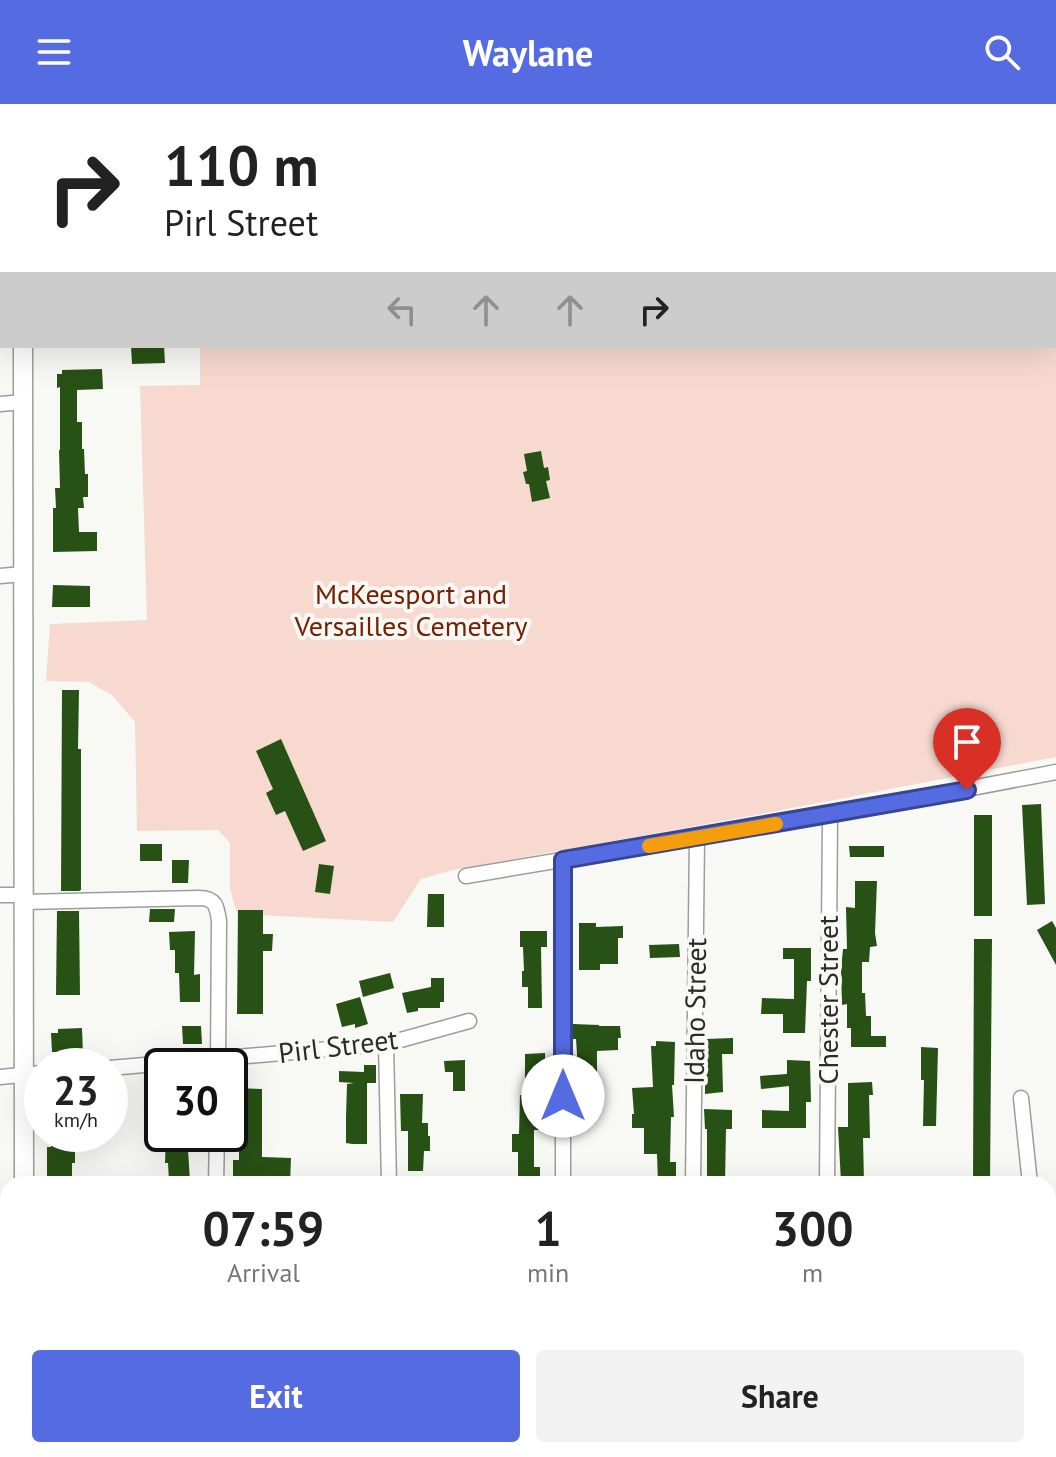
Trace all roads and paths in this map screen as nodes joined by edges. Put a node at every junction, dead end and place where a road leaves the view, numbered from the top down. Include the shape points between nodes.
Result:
1 (23, 348) edge
2 (23, 402) junction
3 (0, 404) edge
4 (23, 574) junction
5 (0, 576) edge
6 (1056, 772) edge
7 (830, 815) junction
8 (697, 837) junction
9 (563, 860) junction
10 (466, 876) dead end
11 (0, 895) edge
12 (23, 898) junction
13 (469, 1021) dead end
14 (386, 1044) junction
15 (32, 1048) edge
16 (218, 1048) edge
17 (248, 1060) edge
18 (24, 1075) edge
19 (0, 1077) edge
20 (1021, 1098) dead end
21 (27, 1152) edge
22 (217, 1152) edge
23 (25, 1176) edge
24 (216, 1176) edge
25 (389, 1176) edge
26 (563, 1176) edge
27 (693, 1176) edge
28 (827, 1176) edge
29 (1029, 1176) edge

1 - 2 street
2 - 3 street
2 - 4 street
4 - 5 street
4 - 12 street
6 - 7 street
7 - 8 street
7 - 28 street, Chester Street
8 - 9 street
8 - 27 street, Idaho Street
9 - 10 street
9 - 26 street
11 - 12 street
12 - 15 street
12 - 16 street via 213,901 218,907
13 - 14 street, Pirl Street
14 - 17 street, Pirl Street
14 - 25 street
18 - 19 street
20 - 29 street
21 - 23 street
22 - 24 street

